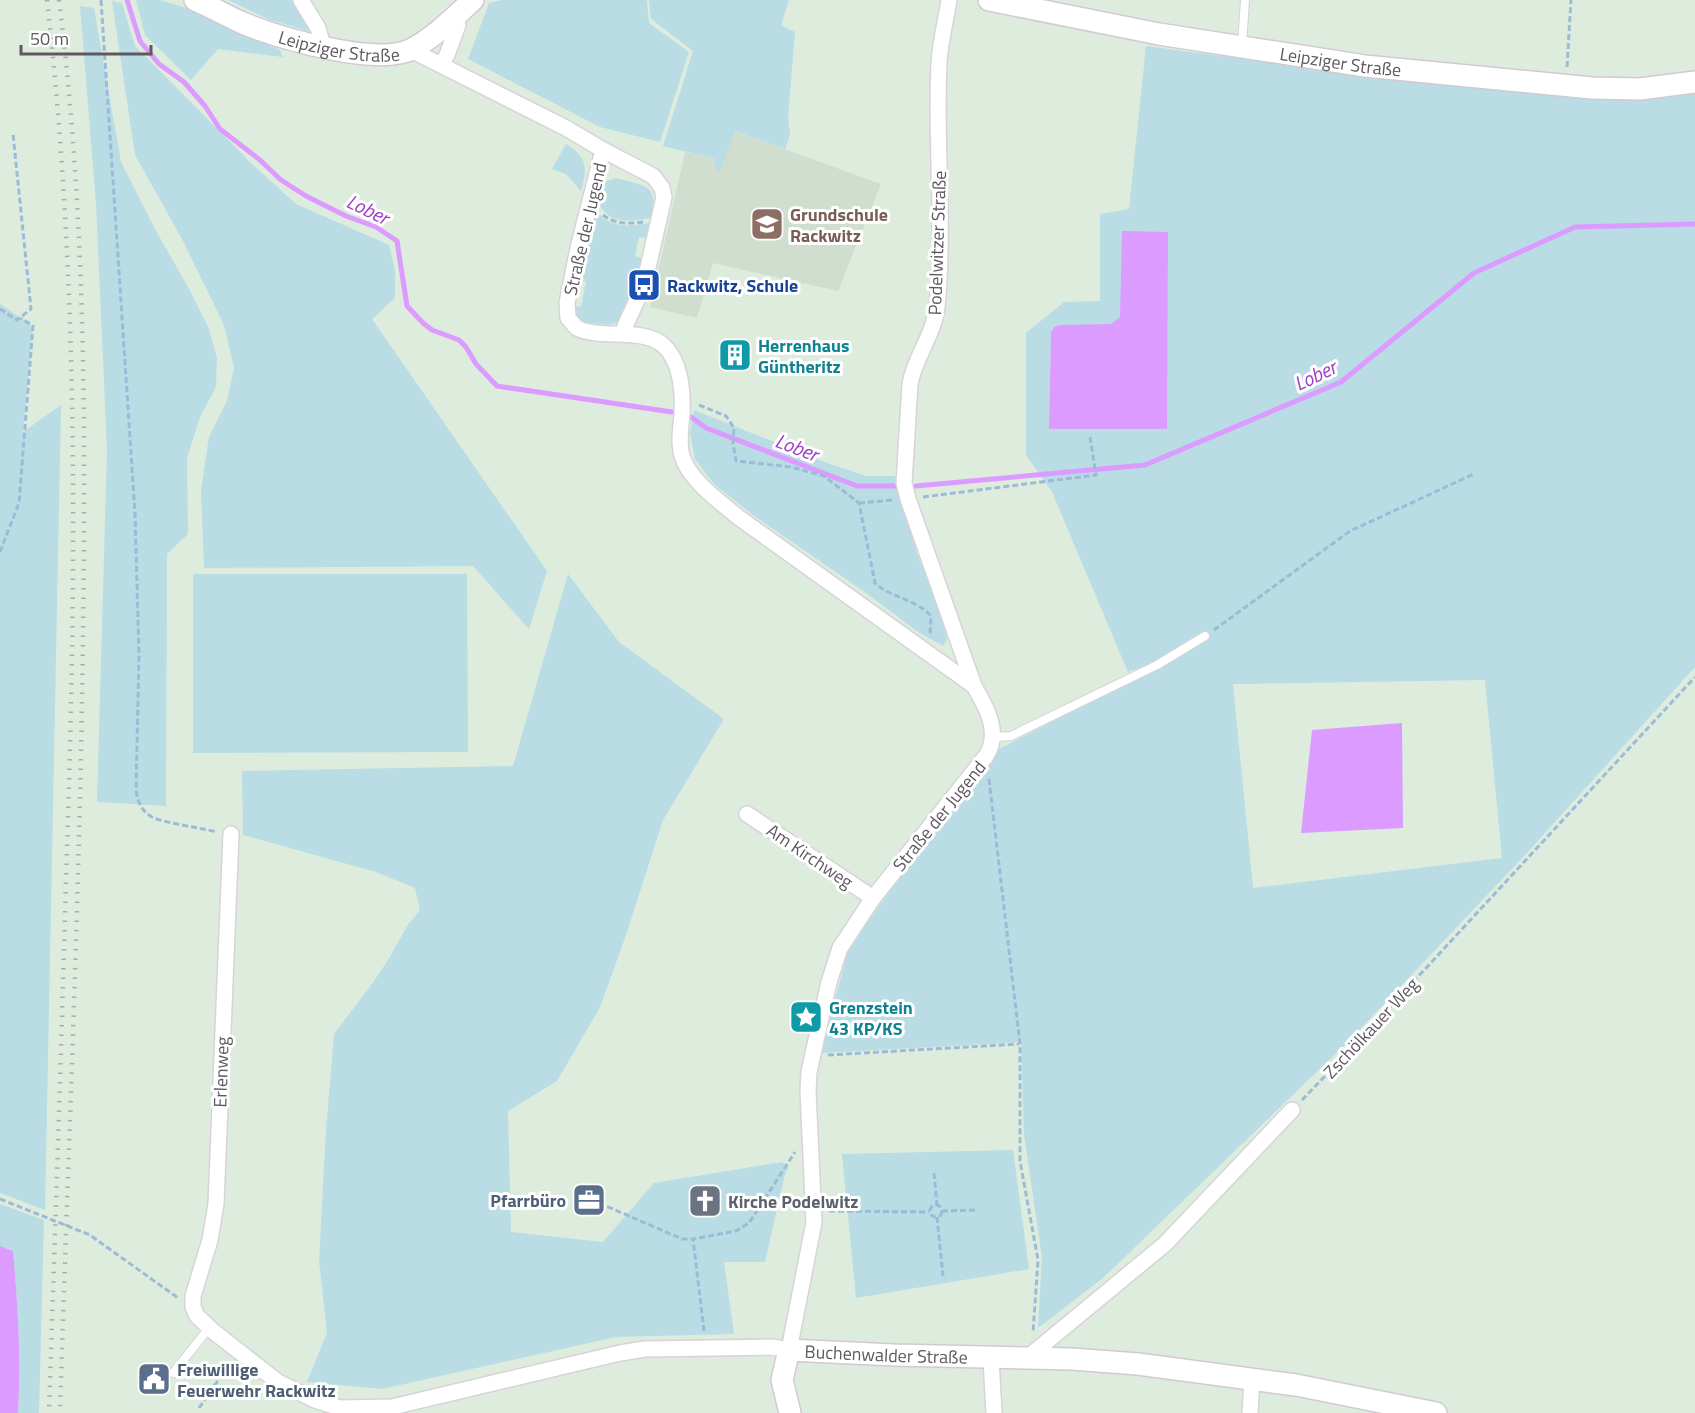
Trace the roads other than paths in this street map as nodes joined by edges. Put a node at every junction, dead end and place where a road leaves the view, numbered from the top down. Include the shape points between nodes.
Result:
1 (195, 0) edge
2 (301, 0) edge
3 (949, 0) edge
4 (989, 0) edge
5 (1245, 0) edge
6 (470, 1) edge
7 (453, 18) junction
8 (323, 46) junction
9 (1242, 49) junction
10 (411, 50) junction
11 (441, 65) junction
12 (1695, 82) edge
13 (603, 150) junction
14 (625, 334) junction
15 (1205, 636) road end
16 (974, 686) junction
17 (994, 737) junction
18 (747, 814) dead end
19 (231, 834) road end
20 (873, 898) junction
21 (1292, 1110) road end
22 (193, 1307) joint
23 (209, 1328) junction
24 (789, 1350) junction
25 (1034, 1352) junction
26 (992, 1358) junction
27 (173, 1373) dead end
28 (1252, 1379) junction
29 (338, 1410) edge
30 (790, 1413) edge
31 (994, 1413) edge
32 (1250, 1413) edge
33 (1436, 1413) edge

1 - 8 street, Leipziger Straße via 244,23
2 - 8 street via 318,28
3 - 16 street, Podelwitzer Straße via 939,65 938,288 933,329 910,384 904,483
4 - 9 street, Leipziger Straße
5 - 9 lane
6 - 7 street, Leipziger Straße
7 - 10 street, Leipziger Straße
7 - 11 street via 458,25
8 - 10 street, Leipziger Straße via 359,53 397,54
9 - 12 street, Leipziger Straße via 1566,86 1640,88
10 - 11 street, Straße der Jugend
11 - 13 street, Straße der Jugend
13 - 14 street, Straße der Jugend via 653,176 664,197 644,285
13 - 14 street, Straße der Jugend via 578,248 567,303 568,318 577,328
14 - 16 street, Straße der Jugend via 651,338 663,344 672,357 679,374 682,402 682,456 705,489 738,517
15 - 17 lane via 1157,665 1011,736
16 - 17 street
17 - 20 street, Straße der Jugend via 986,756
18 - 20 street, Am Kirchweg
19 - 22 street, Erlenweg via 216,1204
20 - 24 street, Straße der Jugend via 837,958 809,1072 815,1211
21 - 25 street via 1165,1244
22 - 23 street, Buchenwalder Straße
23 - 27 lane
23 - 29 street, Buchenwalder Straße via 278,1382
24 - 26 street, Buchenwalder Straße
24 - 29 street, Buchenwalder Straße via 645,1349 392,1407
24 - 30 street via 782,1380
25 - 26 street, Buchenwalder Straße
25 - 28 street, Buchenwalder Straße
26 - 31 street
28 - 32 street
28 - 33 street, Buchenwalder Straße

